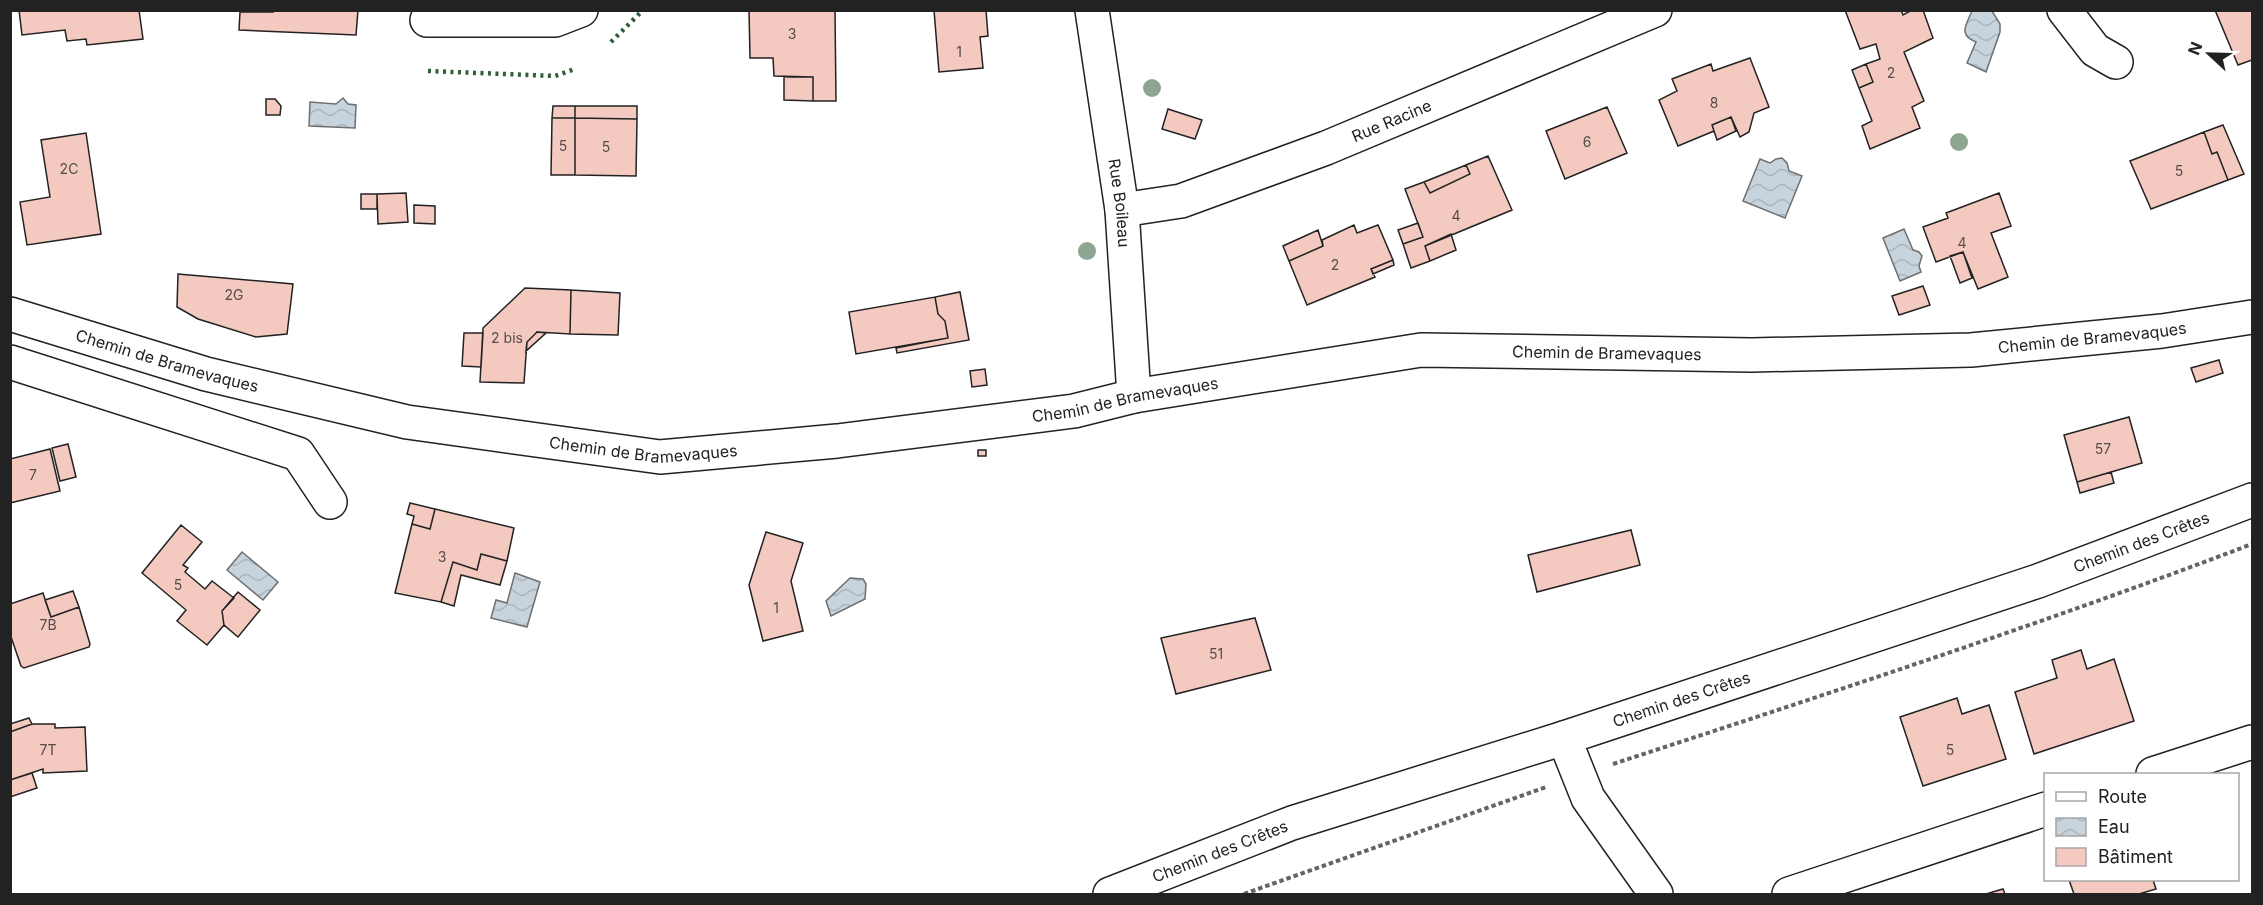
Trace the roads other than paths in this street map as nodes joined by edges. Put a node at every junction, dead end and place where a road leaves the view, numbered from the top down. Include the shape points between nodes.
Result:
1 (581, 10) edge
2 (1092, 10) edge
3 (1656, 10) edge
4 (2064, 10) edge
5 (427, 20) dead end
6 (2116, 62) dead end
7 (1122, 210) junction
8 (10, 314) edge
9 (2253, 317) edge
10 (10, 362) edge
11 (1134, 396) junction
12 (2253, 500) edge
13 (330, 502) dead end
14 (1564, 738) junction
15 (2253, 742) edge
16 (2156, 773) edge
17 (2044, 810) edge
18 (1110, 894) edge
19 (1656, 894) edge
20 (1789, 894) edge

1 - 5 street via 555,20
2 - 7 street, Rue Boileau
3 - 7 street, Rue Racine via 1326,148 1180,201
4 - 6 street via 2095,50
7 - 11 street, Rue Boileau
8 - 11 street, Chemin de Bramevaques via 206,374 407,422 660,457 837,441 1062,412
9 - 11 street, Chemin de Bramevaques via 2162,331 1971,350 1752,355 1421,350
10 - 13 street via 298,454
12 - 14 street, Chemin des Crêtes via 2038,581
14 - 18 street, Chemin des Crêtes via 1292,823
14 - 19 street via 1588,798
15 - 16 street
17 - 20 street

